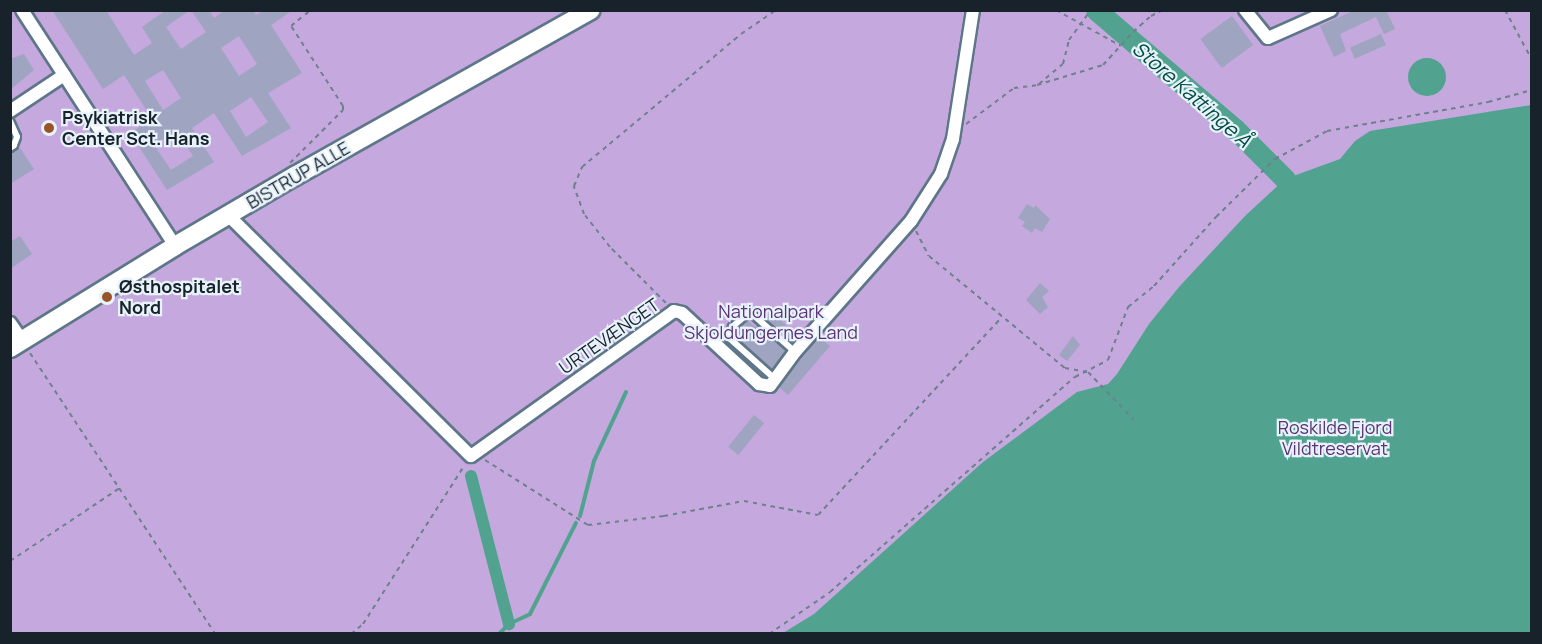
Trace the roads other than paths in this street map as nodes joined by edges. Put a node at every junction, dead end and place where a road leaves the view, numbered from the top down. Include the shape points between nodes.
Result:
1 (22, 10) edge
2 (591, 10) edge
3 (974, 10) edge
4 (1245, 10) edge
5 (1330, 10) edge
6 (64, 75) junction
7 (10, 111) edge
8 (10, 121) edge
9 (10, 148) edge
10 (228, 215) junction
11 (175, 246) junction
12 (10, 323) edge
13 (16, 344) edge
14 (795, 352) junction
15 (775, 379) junction

1 - 6 street
2 - 10 street, BISTRUP ALLE
3 - 14 street via 953,139 941,174 911,221
4 - 5 street via 1268,38
6 - 7 street
6 - 11 street
8 - 9 lane via 17,137
10 - 11 street, BISTRUP ALLE
10 - 15 street, URTEVÆNGET via 471,456 674,311 682,313 759,384 770,386
11 - 13 street, BISTRUP ALLE
12 - 13 street
14 - 15 street
14 - 15 lane via 750,312 732,327 728,337

